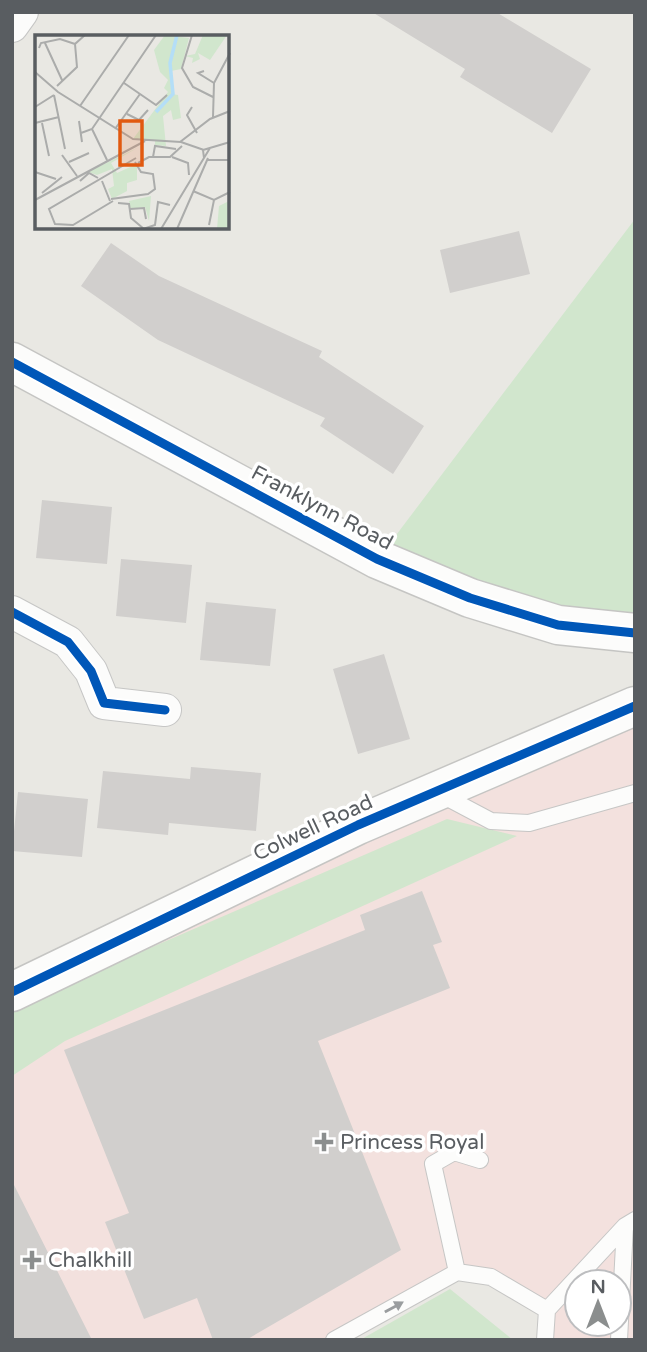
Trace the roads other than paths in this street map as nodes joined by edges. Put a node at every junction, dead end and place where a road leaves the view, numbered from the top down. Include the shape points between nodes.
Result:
1 (22, 12) edge
2 (12, 26) edge
3 (12, 362) edge
4 (12, 612) edge
5 (635, 633) edge
6 (635, 706) edge
7 (165, 710) dead end
8 (435, 792) junction
9 (635, 793) edge
10 (12, 992) edge
11 (480, 1160) dead end
12 (630, 1223) edge
13 (457, 1272) junction
14 (547, 1310) junction
15 (334, 1340) edge
16 (545, 1340) edge
17 (619, 1340) edge

1 - 2 street
3 - 5 street, Franklynn Road via 377,559 470,598 558,625
4 - 7 street via 68,642 91,671 104,703
6 - 8 street, Colwell Road
8 - 9 lane via 491,821 529,823
8 - 10 street, Colwell Road
11 - 13 lane via 454,1152 433,1164
12 - 14 lane
12 - 17 lane
13 - 14 lane via 491,1277
15 -> 13 lane
14 - 16 lane

